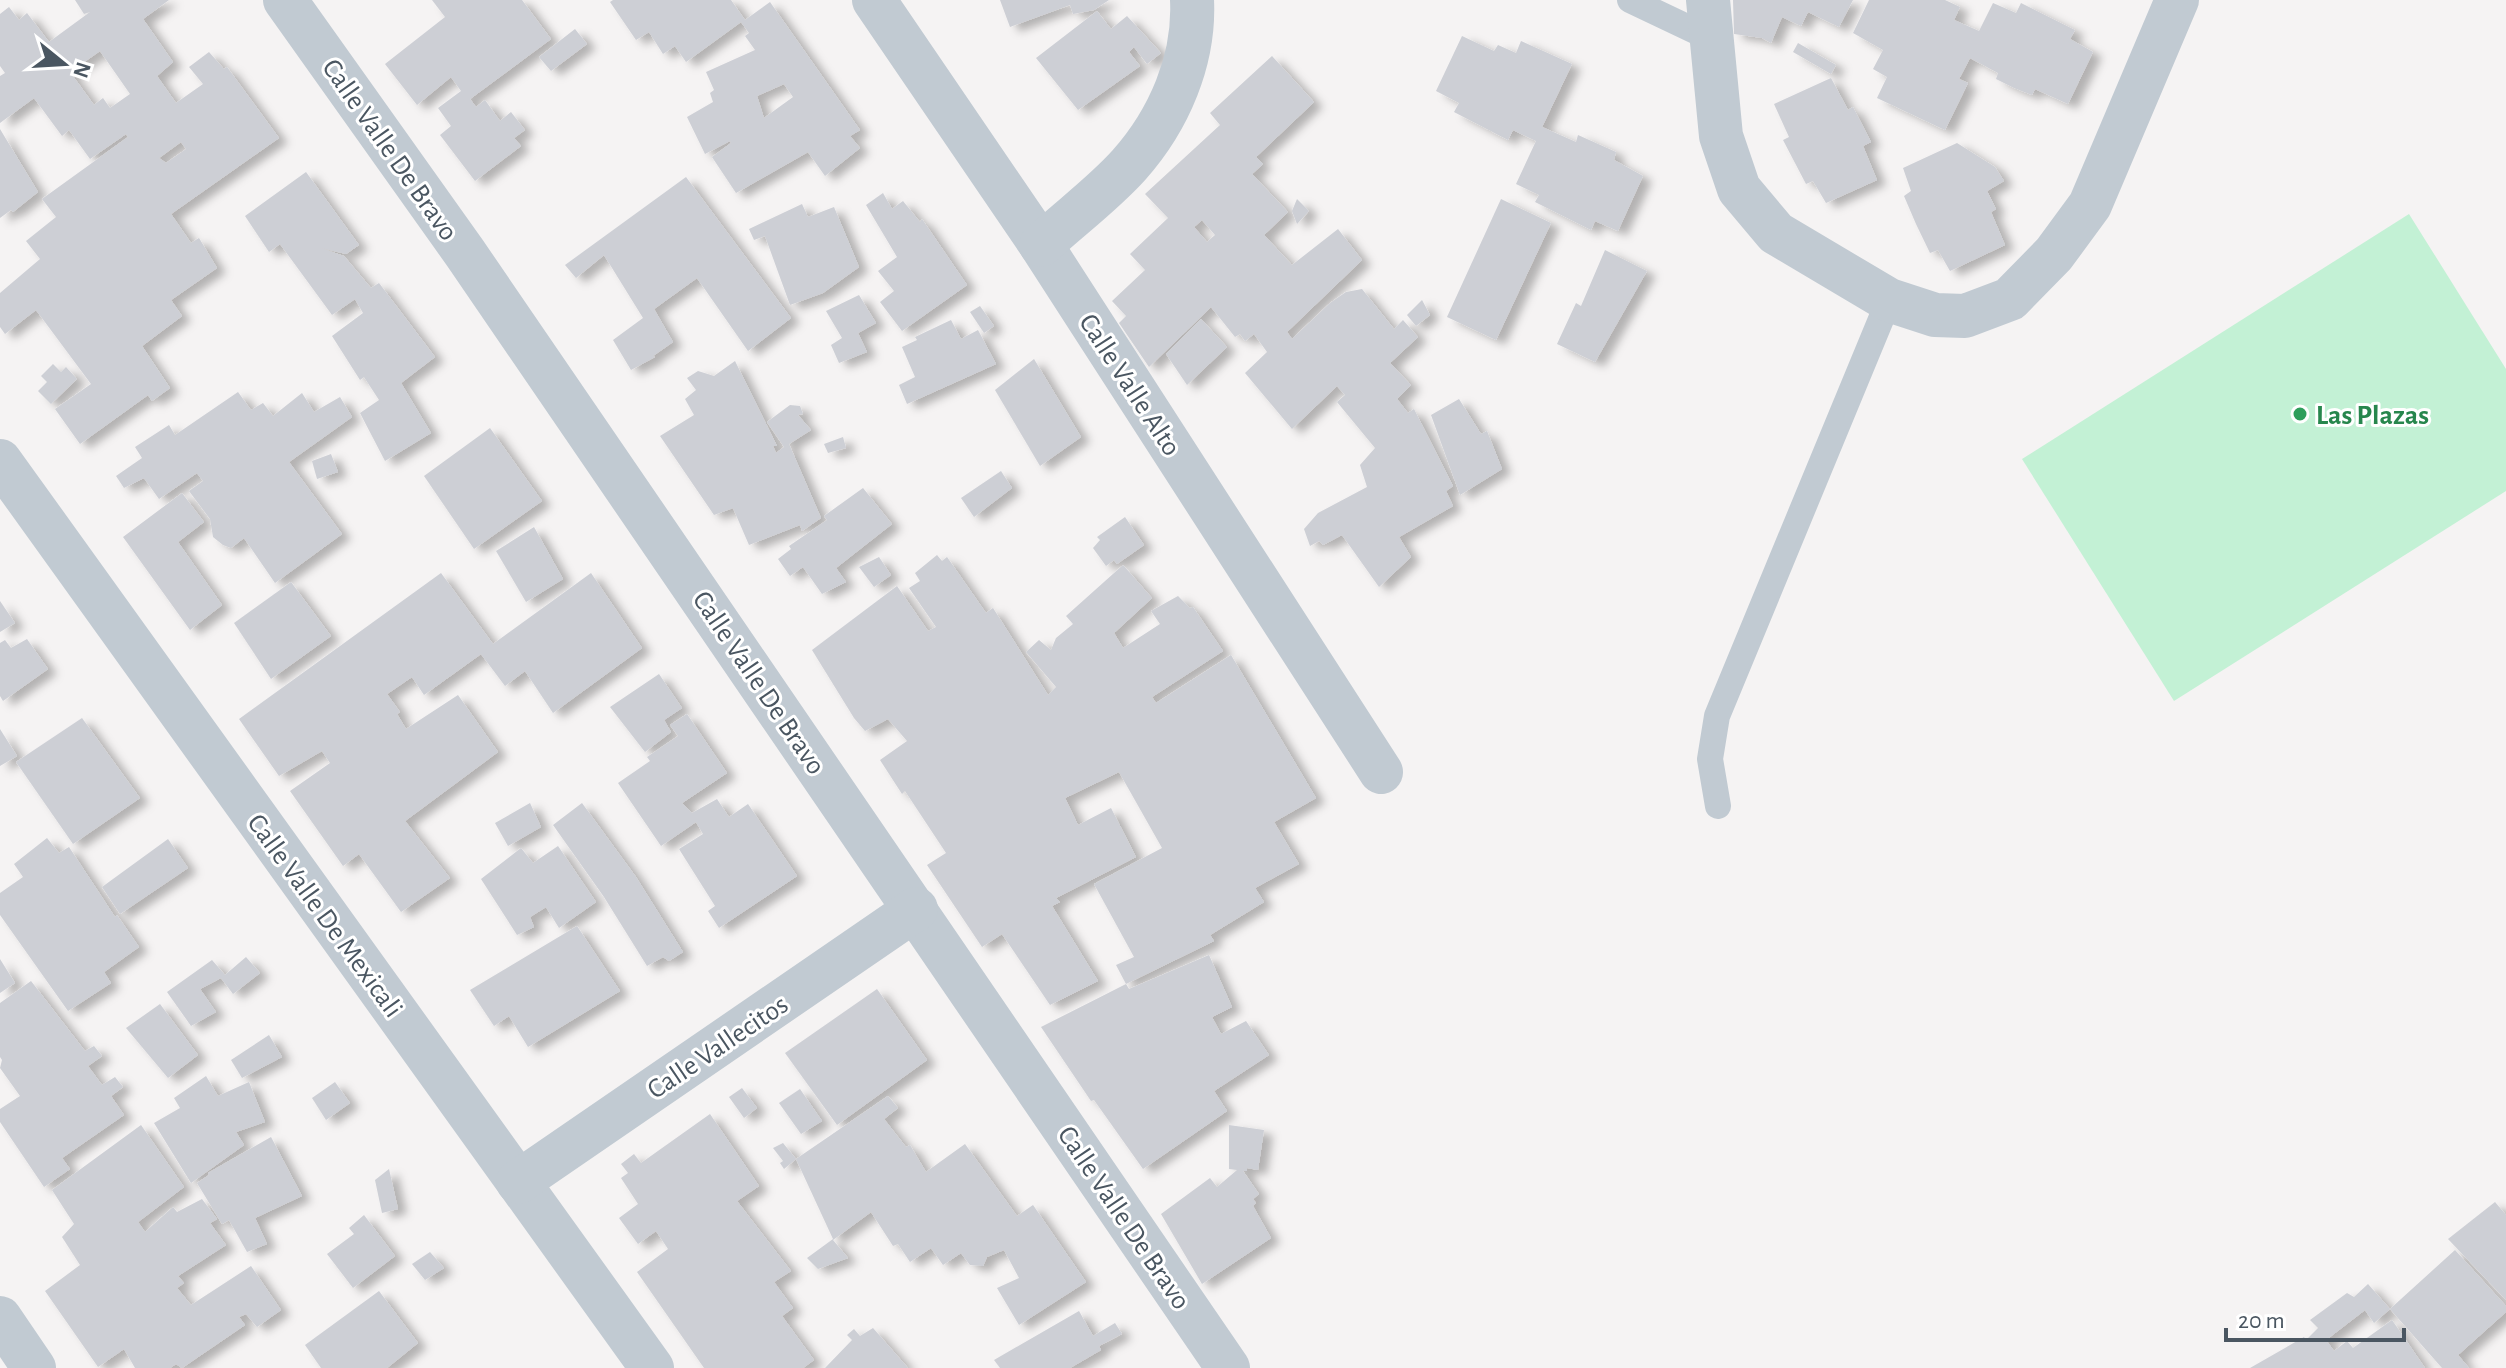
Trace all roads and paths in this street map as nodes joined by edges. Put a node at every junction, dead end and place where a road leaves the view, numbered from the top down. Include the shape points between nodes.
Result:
1 (285, 0) edge
2 (874, 0) edge
3 (1192, 0) edge
4 (1630, 0) edge
5 (2178, 1) edge
6 (1709, 19) edge
7 (1041, 245) junction
8 (1889, 300) junction
9 (0, 461) edge
10 (1381, 772) dead end
11 (1718, 806) dead end
12 (916, 909) junction
13 (518, 1182) junction
14 (0, 1318) edge
15 (34, 1368) edge
16 (652, 1368) edge
17 (1228, 1368) edge

1 - 12 street, Calle Valle De Bravo
2 - 7 street, Calle Valle Alto
3 - 7 street via 1193,23 1181,79 1160,124 1129,165
4 - 6 lane
5 - 8 street via 2090,205 2043,266 2010,299 1965,316 1935,315
6 - 8 street via 1721,136 1739,189 1776,233
7 - 10 street, Calle Valle Alto
8 - 11 lane via 1717,716 1710,759
9 - 13 street, Calle Valle De Mexicali
12 - 13 street, Calle Vallecitos
12 - 17 street, Calle Valle De Bravo
13 - 16 street, Calle Valle De Mexicali
14 - 15 street

